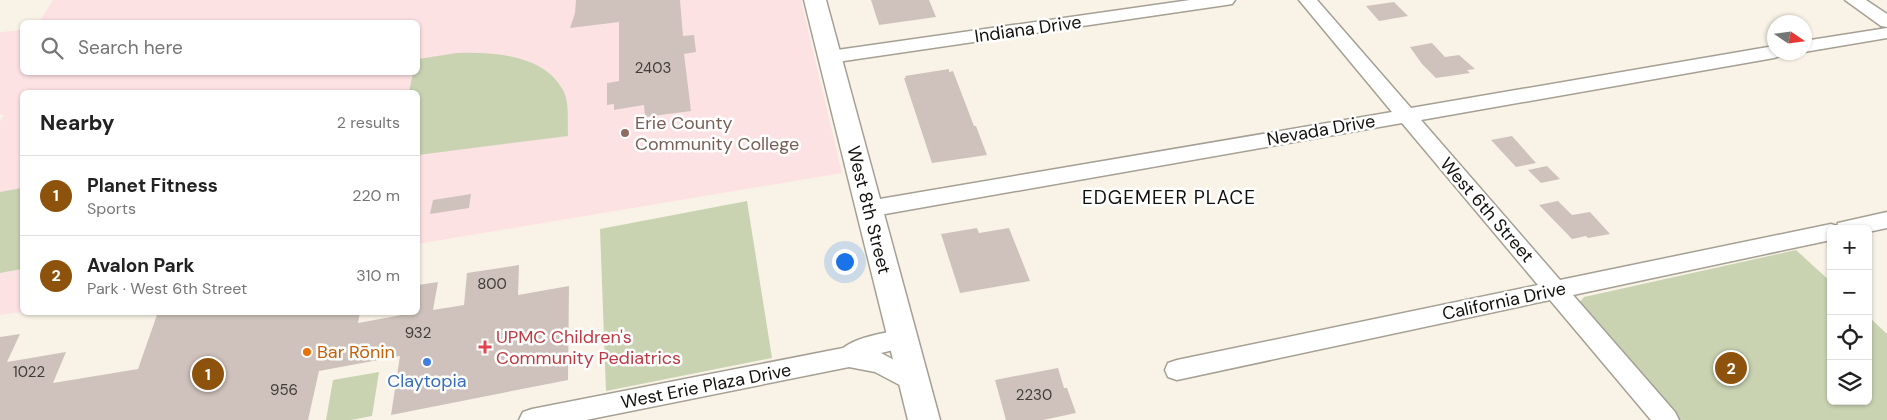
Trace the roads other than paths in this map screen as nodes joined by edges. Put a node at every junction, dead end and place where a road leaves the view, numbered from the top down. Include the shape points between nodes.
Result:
1 (815, 0) edge
2 (1226, 0) edge
3 (1308, 0) edge
4 (1854, 0) edge
5 (1887, 22) edge
6 (1887, 33) edge
7 (1812, 46) edge
8 (1767, 53) edge
9 (830, 57) junction
10 (1406, 116) junction
11 (868, 209) junction
12 (1887, 220) edge
13 (1864, 225) edge
14 (1827, 233) edge
15 (1555, 290) junction
16 (902, 339) junction
17 (849, 357) junction
18 (1177, 370) dead end
19 (913, 382) junction
20 (532, 420) edge
21 (924, 420) edge
22 (1666, 420) edge

1 - 9 main road, West 8th Street
2 - 9 street, Indiana Drive
3 - 10 street, West 6th Street
4 - 5 street
6 - 7 street
8 - 10 street, Nevada Drive
9 - 11 main road, West 8th Street
10 - 11 street, Nevada Drive
10 - 15 street, West 6th Street
11 - 16 main road, West 8th Street
12 - 13 street
14 - 15 street, California Drive
15 - 18 street, California Drive
15 - 22 street, West 6th Street
16 - 17 street, West Erie Plaza Drive via 859,349
16 - 19 main road, West 8th Street
17 - 19 street, West Erie Plaza Drive via 880,363
17 - 20 street, West Erie Plaza Drive
19 - 21 main road, West 8th Street

